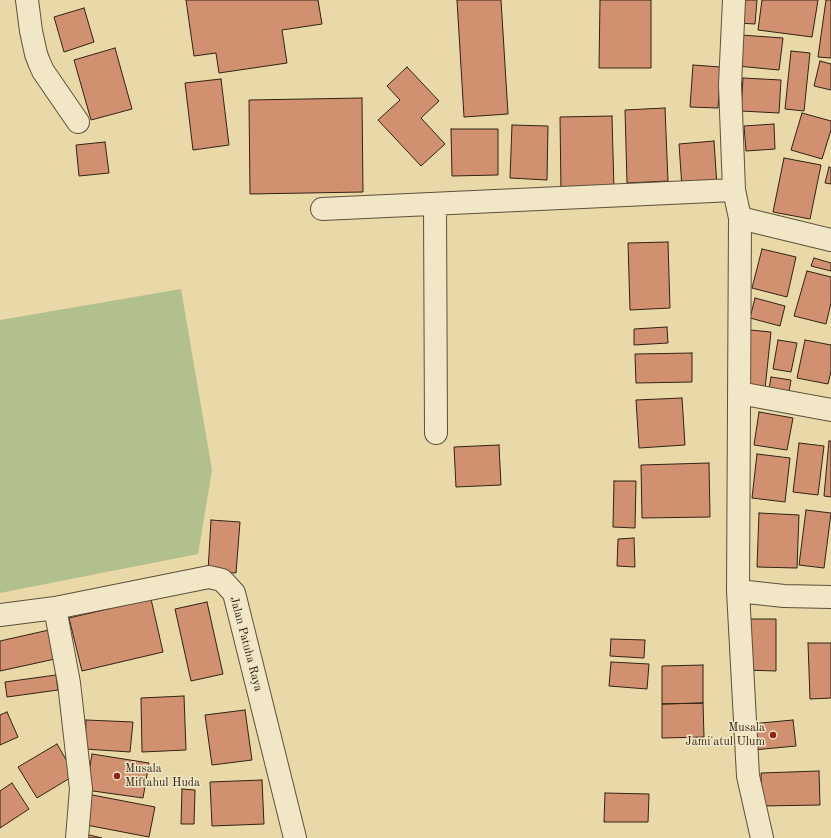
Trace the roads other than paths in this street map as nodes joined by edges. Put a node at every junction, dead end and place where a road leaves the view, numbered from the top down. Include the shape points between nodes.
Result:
1 (27, 0) edge
2 (734, 0) edge
3 (78, 122) dead end
4 (734, 190) junction
5 (435, 204) junction
6 (322, 209) dead end
7 (740, 218) junction
8 (831, 240) edge
9 (739, 393) junction
10 (831, 410) edge
11 (436, 433) dead end
12 (738, 591) junction
13 (831, 597) edge
14 (55, 608) junction
15 (0, 615) edge
16 (77, 838) edge
17 (295, 838) edge
18 (762, 838) edge

1 - 3 street via 39,62
2 - 4 street via 730,85
4 - 5 street
4 - 7 street
5 - 6 street
5 - 11 street
7 - 8 street
7 - 9 street
9 - 10 street
9 - 12 street
12 - 13 street via 784,596
12 - 18 street via 748,776
14 - 15 street, Jalan Patuha Raya
14 - 16 street via 69,683 81,789
14 - 17 street, Jalan Patuha Raya via 209,577 222,580 234,593

